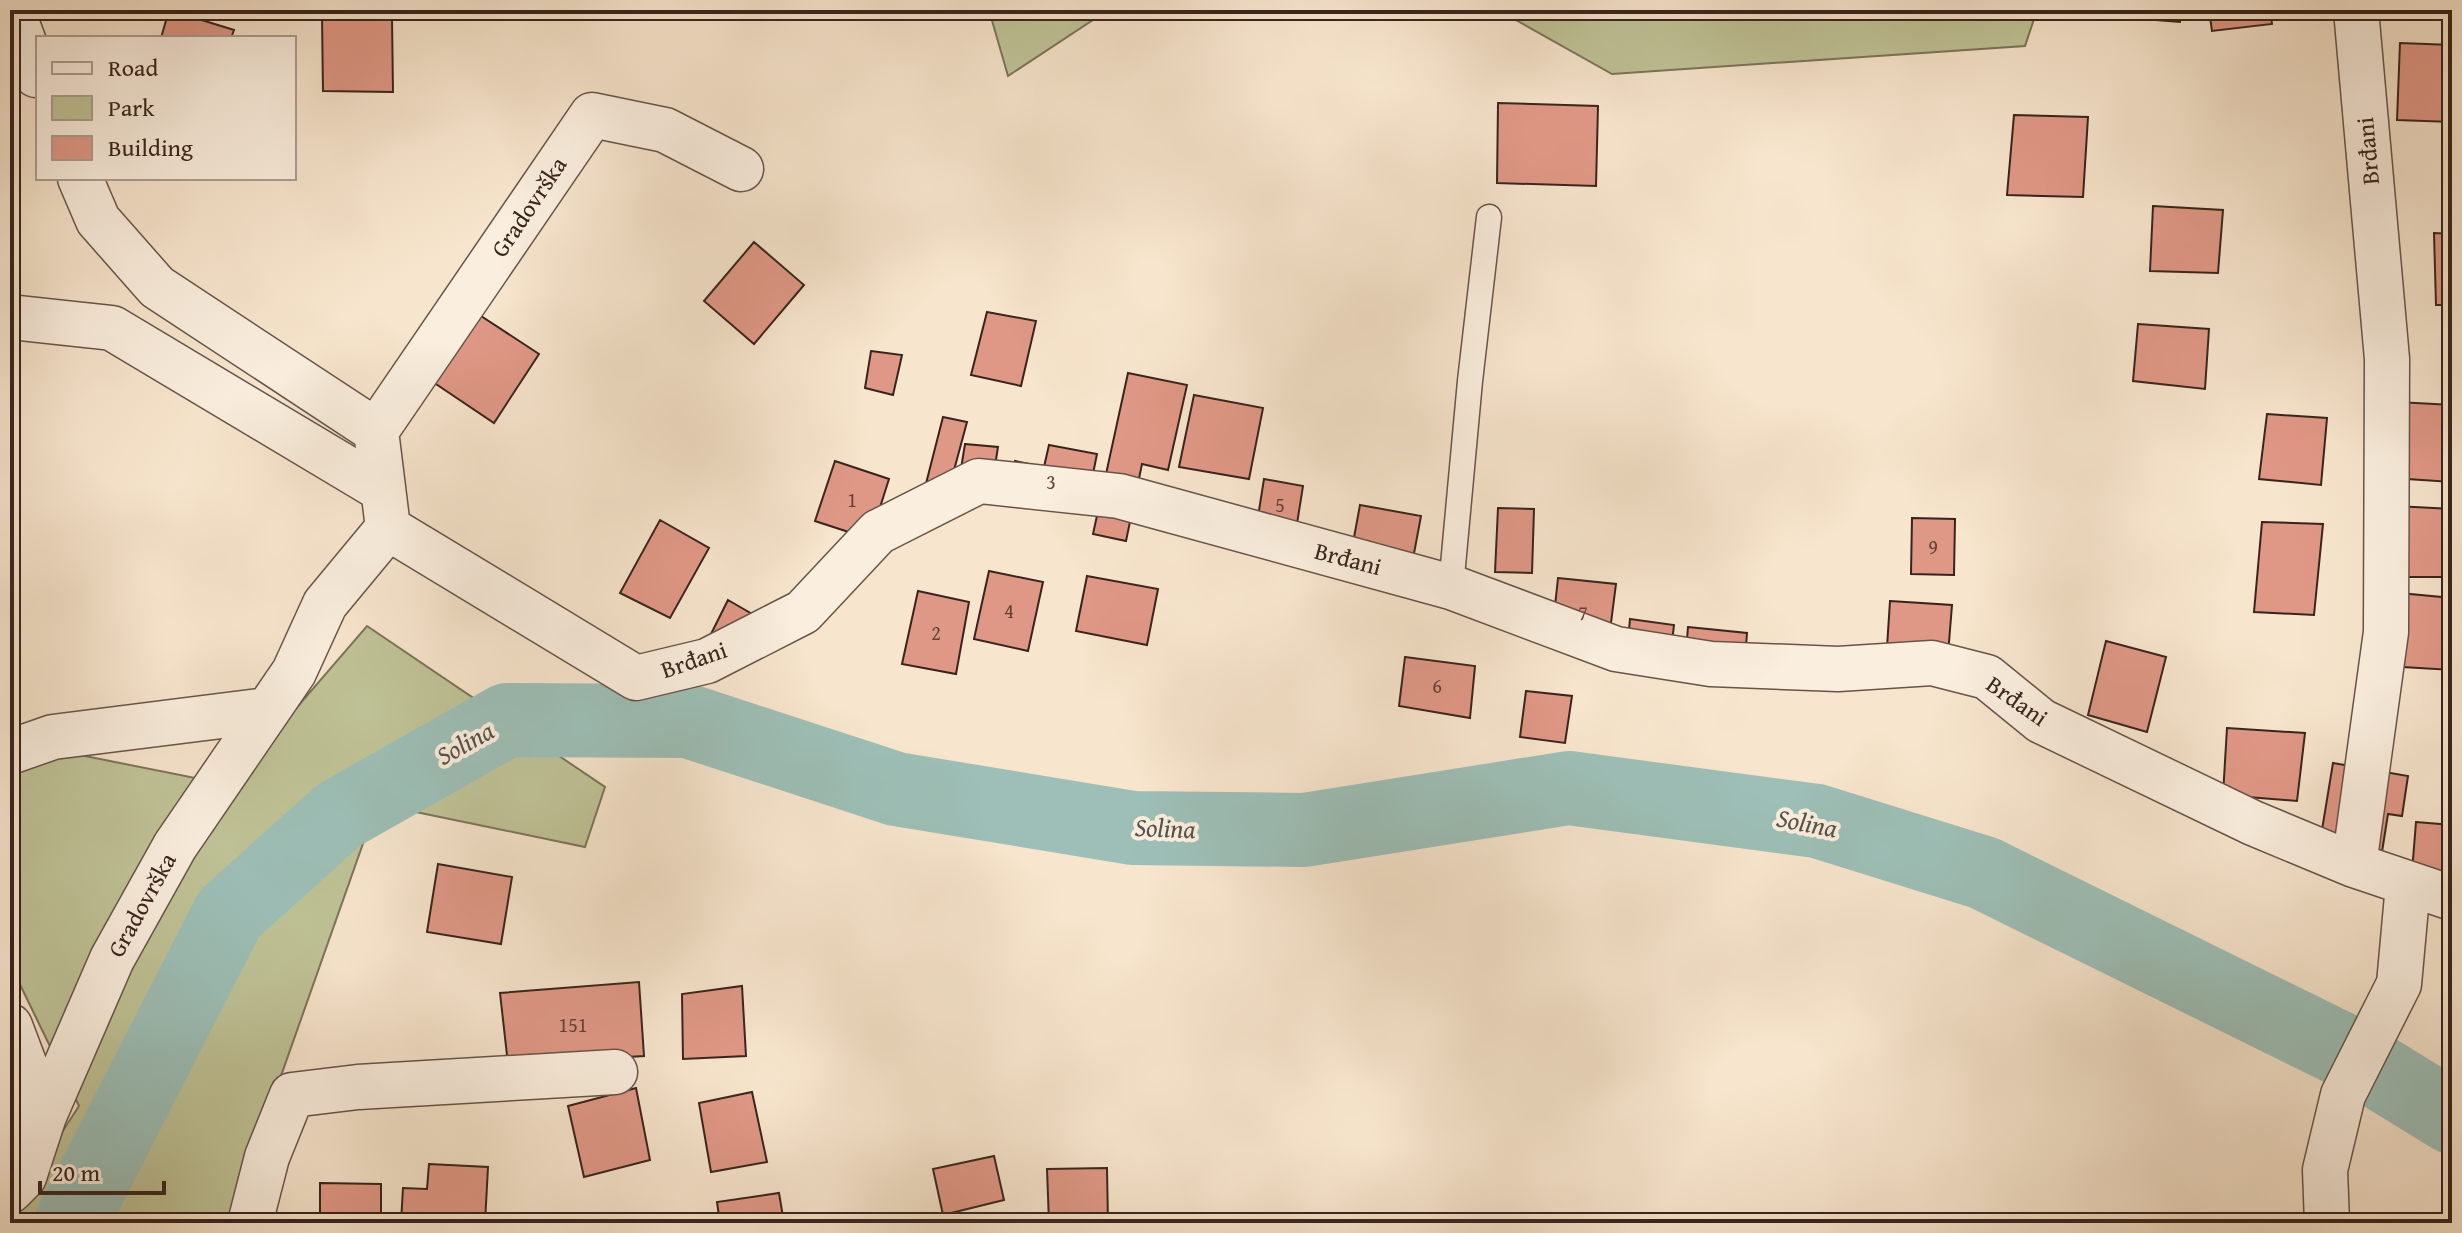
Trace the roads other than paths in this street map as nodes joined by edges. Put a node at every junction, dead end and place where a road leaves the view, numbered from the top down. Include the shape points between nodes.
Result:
1 (12, 10) edge
2 (2356, 10) edge
3 (28, 74) edge
4 (741, 169) dead end
5 (81, 180) edge
6 (1489, 217) dead end
7 (10, 317) edge
8 (376, 431) junction
9 (385, 509) junction
10 (1451, 587) junction
11 (268, 710) junction
12 (10, 752) edge
13 (2354, 865) junction
14 (2408, 885) junction
15 (2452, 898) edge
16 (10, 1026) edge
17 (615, 1072) dead end
18 (44, 1116) junction
19 (10, 1191) edge
20 (250, 1223) edge
21 (2327, 1223) edge

1 - 3 street
2 - 13 street, Brđani via 2387,359 2387,617
4 - 8 street, Gradovrška via 665,130 592,115
5 - 8 street via 98,220 157,287
6 - 10 lane
7 - 9 street via 112,328
8 - 9 street
9 - 10 street, Brđani via 636,678 707,661 803,612 878,532 979,481 1119,496
9 - 11 street, Gradovrška via 325,604 294,672
10 - 13 street, Brđani via 1616,649 1727,665 1838,669 1932,663 1987,677 2041,721 2253,823
11 - 12 street via 53,737
11 - 18 street, Gradovrška via 175,846 112,959
13 - 14 street, Brđani
14 - 15 street, Brđani
14 - 21 street via 2399,984 2343,1095 2325,1170
16 - 18 street
17 - 20 street via 292,1095 267,1157
18 - 19 street, Gradovrška via 24,1177

